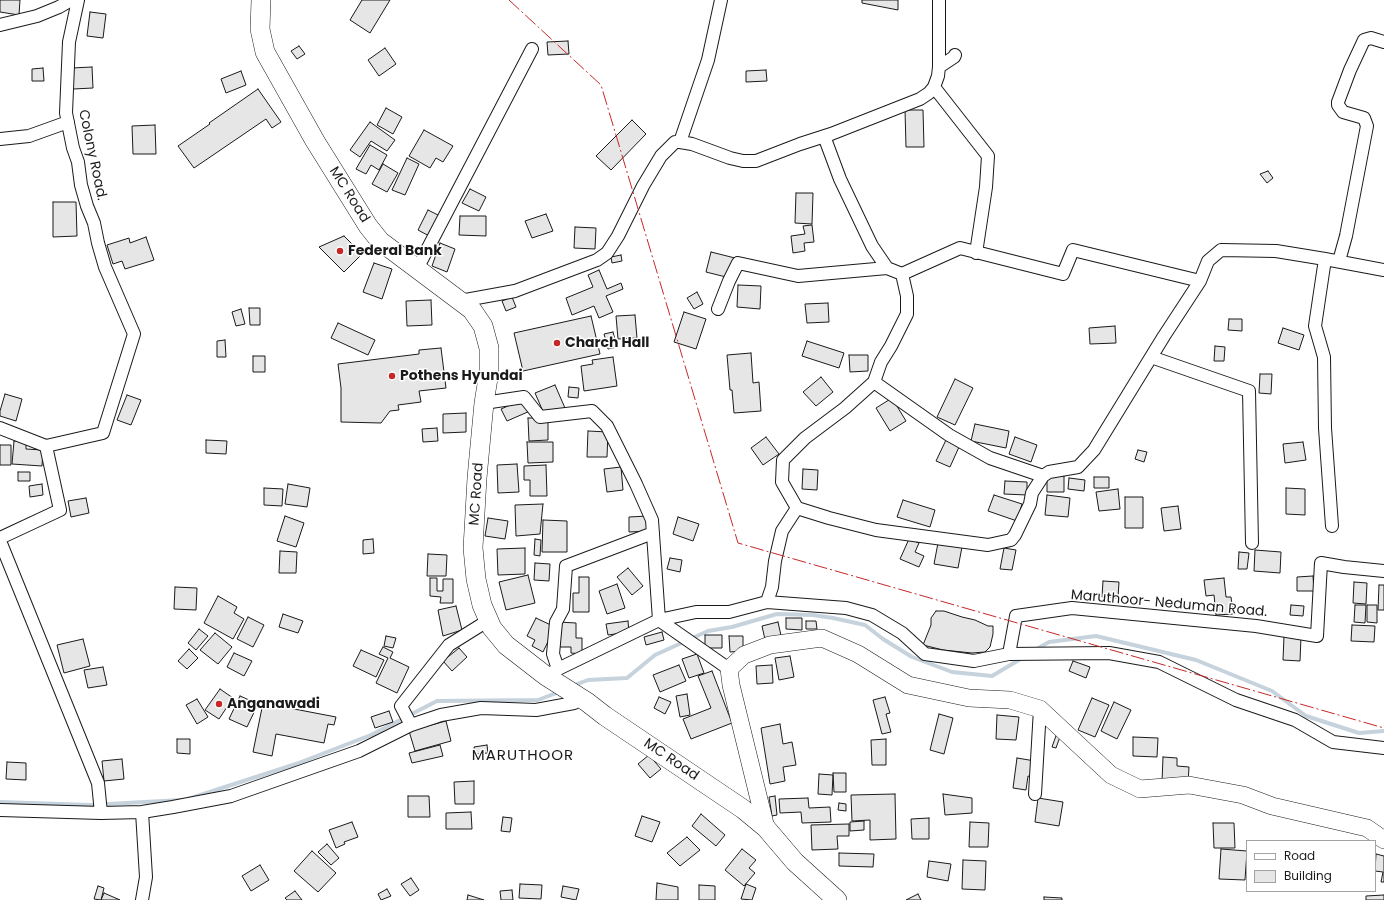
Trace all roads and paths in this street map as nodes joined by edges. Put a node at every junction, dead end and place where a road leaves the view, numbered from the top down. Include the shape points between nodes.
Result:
1 (72, 0) edge
2 (78, 0) edge
3 (261, 0) edge
4 (721, 0) edge
5 (940, 0) edge
6 (0, 25) edge
7 (1384, 42) edge
8 (532, 49) dead end
9 (956, 55) dead end
10 (939, 67) junction
11 (934, 87) junction
12 (68, 122) junction
13 (824, 136) junction
14 (0, 139) edge
15 (680, 142) junction
16 (976, 253) junction
17 (1325, 259) junction
18 (1339, 261) junction
19 (887, 268) junction
20 (417, 269) junction
21 (1384, 270) edge
22 (902, 274) junction
23 (1200, 281) junction
24 (460, 301) junction
25 (718, 309) dead end
26 (1151, 357) junction
27 (874, 382) junction
28 (484, 403) junction
29 (0, 428) edge
30 (46, 446) junction
31 (1043, 476) junction
32 (797, 508) junction
33 (1332, 526) dead end
34 (653, 533) junction
35 (0, 538) edge
36 (0, 541) edge
37 (1252, 543) dead end
38 (1384, 571) edge
39 (767, 602) junction
40 (489, 620) junction
41 (659, 620) junction
42 (1009, 654) junction
43 (729, 669) junction
44 (552, 673) junction
45 (580, 702) junction
46 (1040, 709) junction
47 (411, 725) junction
48 (1384, 748) edge
49 (1035, 794) dead end
50 (0, 810) edge
51 (142, 812) junction
52 (101, 813) junction
53 (766, 828) junction
54 (1384, 840) edge
55 (142, 900) edge
56 (837, 900) edge

1 - 6 street via 38,16
2 - 12 street, Colony Road. via 67,64
3 - 20 main road, MC Road via 260,29 265,52 315,141 368,226 380,241
4 - 15 street via 708,60
5 - 10 street
7 - 18 street via 1371,38 1364,40 1339,96 1338,105 1343,112 1364,118 1367,126
8 - 20 street
9 - 10 street
10 - 11 street
11 - 13 street via 920,99
11 - 16 street via 988,156
12 - 14 street via 29,136
12 - 30 street, Colony Road. via 81,186 105,267 134,334 103,433
13 - 15 street via 756,161 730,158
13 - 19 street via 840,179 872,246
15 - 24 street via 675,142 661,156 607,253 597,260 515,291
16 - 22 street via 960,248
16 - 23 street via 1063,274 1072,250
17 - 18 street
17 - 23 street via 1276,251 1221,250 1208,261
17 - 33 street via 1315,326 1324,357 1325,428
18 - 21 street
19 - 22 street
19 - 25 street via 798,276 738,263
20 - 24 main road, MC Road
22 - 27 street via 907,296 906,314 881,362
23 - 26 street
24 - 28 main road, MC Road via 472,310 483,326 489,348 489,372
26 - 31 street via 1094,450 1078,466 1049,472
26 - 37 street via 1248,391
27 - 31 street via 949,435 990,458
27 - 32 street via 805,438 783,460 782,482
28 - 34 street via 524,397 540,417 592,410 607,426 636,484 652,520
28 - 40 main road, MC Road via 473,548 476,579 482,605
29 - 30 street
30 - 35 street via 60,510
31 - 32 street via 1032,493 1030,504 1015,535 1006,542 988,545 876,530
32 - 39 street via 782,531
34 - 41 street
34 - 44 street via 566,566 563,609 556,622
36 - 52 street via 98,783
38 - 42 street, Maruthoor- Neduman Road. via 1321,563 1317,636 1256,626 1072,608 1016,616
39 - 41 street via 729,612 696,612
39 - 42 street via 846,608 872,614 902,633 925,654 974,660
40 - 44 main road, MC Road via 492,628 506,645
40 - 47 street via 449,645 401,706
41 - 43 street
41 - 44 street
42 - 48 street via 1109,653 1159,662 1236,700 1294,720 1333,742
43 - 46 street via 744,655 770,645 822,638 858,654 908,685 968,698 1010,700
43 - 53 street
44 - 45 main road, MC Road
45 - 47 street via 536,710 481,708 441,715
45 - 53 main road, MC Road via 605,716
46 - 49 street
46 - 54 street via 1111,775 1140,789 1189,785 1243,794 1272,806 1367,828
47 - 51 street via 359,751 231,796
50 - 52 street
51 - 52 street
51 - 55 street via 146,877
53 - 56 main road, MC Road via 795,862

